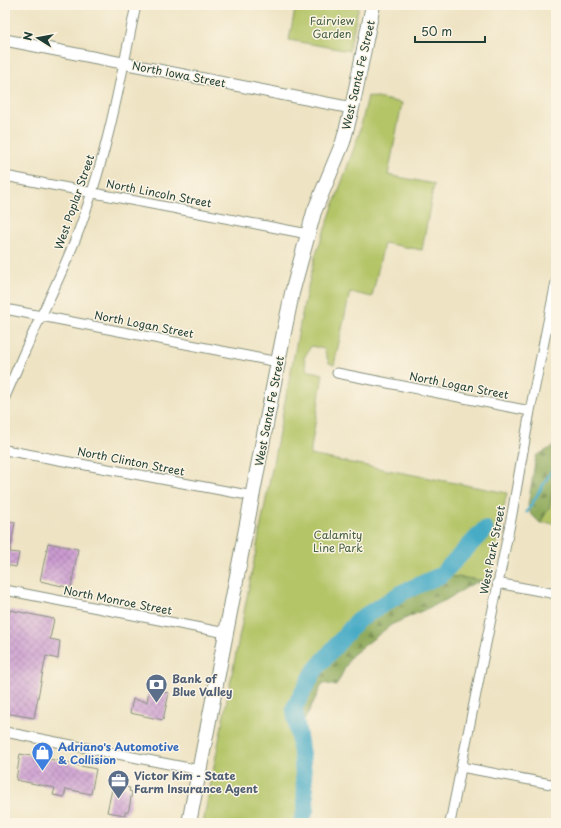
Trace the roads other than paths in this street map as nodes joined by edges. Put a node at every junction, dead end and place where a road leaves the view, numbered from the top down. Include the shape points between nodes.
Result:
1 (136, 5) edge
2 (373, 5) edge
3 (5, 40) edge
4 (124, 63) junction
5 (352, 108) junction
6 (5, 176) edge
7 (92, 193) junction
8 (308, 234) junction
9 (556, 282) edge
10 (5, 309) edge
11 (41, 316) junction
12 (278, 362) junction
13 (337, 373) dead end
14 (5, 397) edge
15 (530, 411) junction
16 (5, 450) edge
17 (252, 496) junction
18 (498, 583) junction
19 (5, 590) edge
20 (556, 594) edge
21 (226, 633) junction
22 (5, 732) edge
23 (461, 767) junction
24 (199, 770) junction
25 (556, 785) edge
26 (189, 823) edge
27 (450, 823) edge

1 - 4 street, West Poplar Street
2 - 5 main road, West Santa Fe Street
3 - 4 street, North Iowa Street
4 - 5 street, North Iowa Street
4 - 7 street, West Poplar Street via 112,122
5 - 8 main road, West Santa Fe Street via 343,142 314,212
6 - 7 street, North Lincoln Street
7 - 8 street, North Lincoln Street
7 - 11 street, West Poplar Street via 72,248
8 - 12 main road, West Santa Fe Street via 292,293
9 - 15 street, West Park Street
10 - 11 street, North Logan Street
11 - 12 street, North Logan Street
11 - 14 street, West Poplar Street
12 - 17 main road, West Santa Fe Street
13 - 15 street, North Logan Street
15 - 18 street, West Park Street
16 - 17 street, North Clinton Street
17 - 21 main road, West Santa Fe Street
18 - 20 street
18 - 23 street, West Park Street
19 - 21 street, North Monroe Street
21 - 24 main road, West Santa Fe Street
22 - 24 street
23 - 25 street
23 - 27 street, West Park Street
24 - 26 main road, West Santa Fe Street

